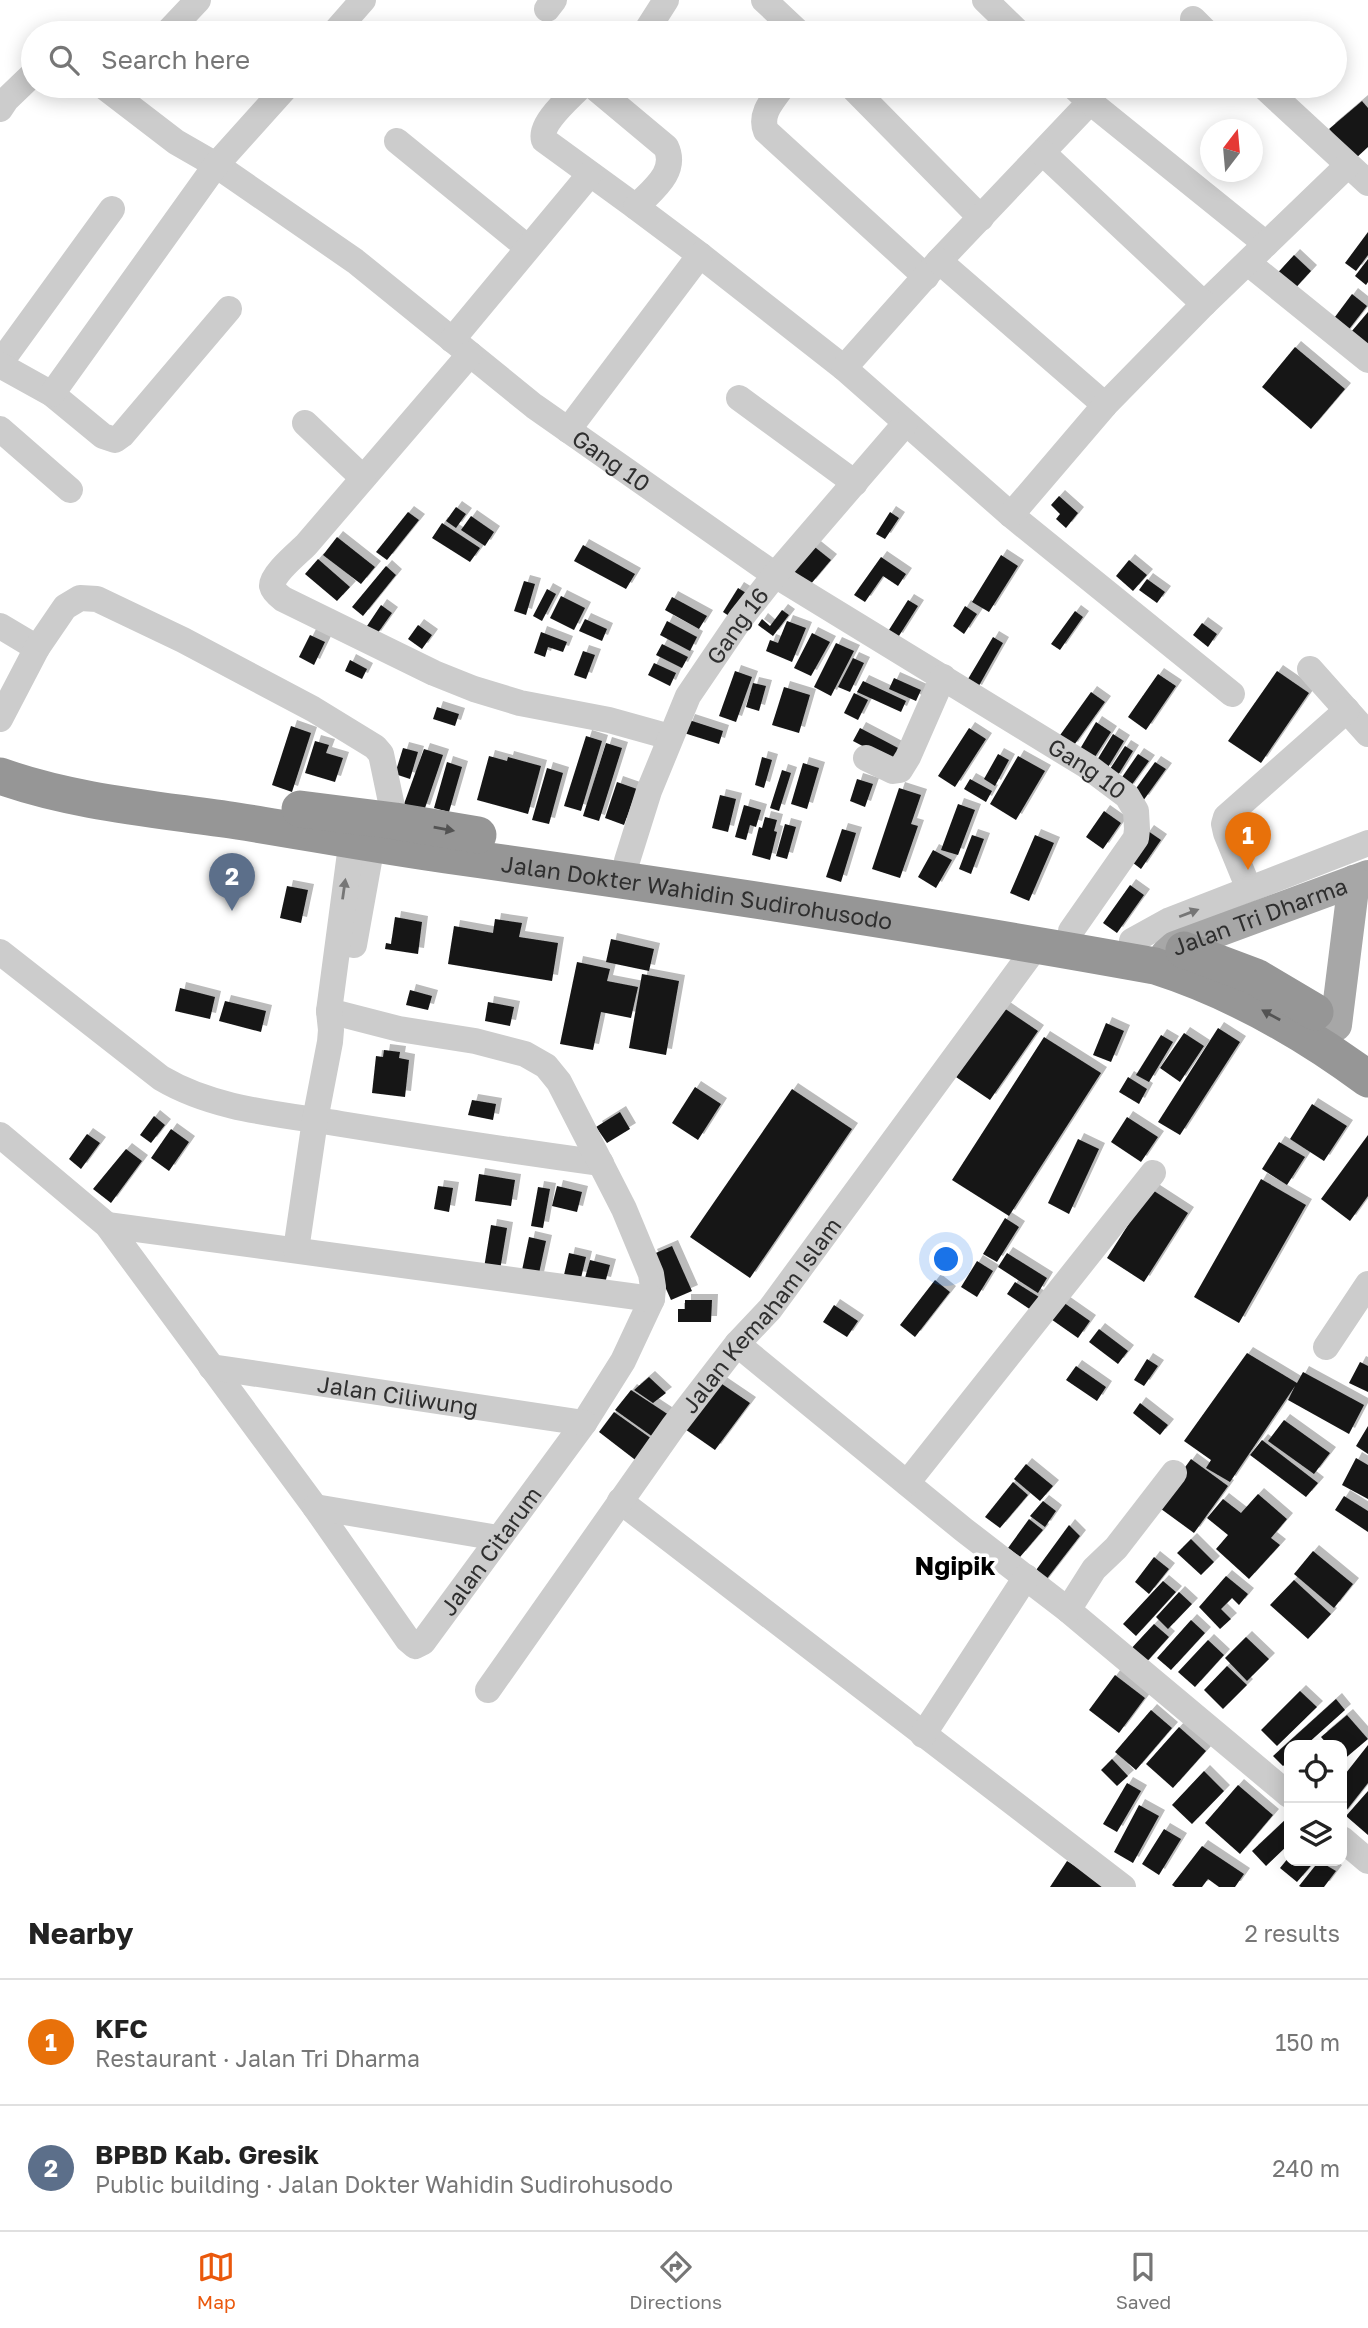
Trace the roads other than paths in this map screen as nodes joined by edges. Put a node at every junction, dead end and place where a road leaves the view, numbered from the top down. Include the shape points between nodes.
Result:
1 (198, 0) edge
2 (363, 0) edge
3 (666, 0) edge
4 (764, 0) edge
5 (985, 0) edge
6 (178, 21) edge
7 (345, 21) edge
8 (653, 21) edge
9 (786, 21) edge
10 (1007, 21) edge
11 (21, 85) edge
12 (119, 98) edge
13 (276, 98) edge
14 (570, 98) edge
15 (613, 98) edge
16 (775, 98) edge
17 (863, 98) edge
18 (1079, 98) edge
19 (1087, 98) edge
20 (1276, 98) edge
21 (2, 102) edge
22 (397, 141) dead end
23 (1043, 153) junction
24 (216, 165) junction
25 (590, 174) junction
26 (1358, 174) edge
27 (636, 207) junction
28 (112, 209) dead end
29 (981, 218) junction
30 (1266, 244) junction
31 (527, 247) junction
32 (700, 255) junction
33 (1248, 263) junction
34 (933, 269) junction
35 (1204, 304) junction
36 (229, 309) dead end
37 (461, 347) junction
38 (1368, 360) edge
39 (0, 364) edge
40 (844, 368) junction
41 (51, 394) junction
42 (739, 398) dead end
43 (1105, 405) junction
44 (305, 423) dead end
45 (905, 424) junction
46 (0, 429) edge
47 (568, 430) junction
48 (363, 478) junction
49 (855, 483) junction
50 (71, 490) dead end
51 (1011, 515) junction
52 (775, 575) junction
53 (0, 626) edge
54 (37, 648) junction
55 (1310, 669) dead end
56 (943, 677) junction
57 (1232, 694) dead end
58 (1347, 710) junction
59 (0, 719) edge
60 (1368, 734) edge
61 (670, 737) junction
62 (0, 754) edge
63 (866, 758) dead end
64 (0, 776) edge
65 (370, 828) junction
66 (1368, 842) edge
67 (627, 861) junction
68 (1355, 870) edge
69 (1249, 889) junction
70 (1054, 938) junction
71 (1154, 951) junction
72 (0, 952) edge
73 (334, 1018) junction
74 (1332, 1038) junction
75 (1368, 1048) edge
76 (1368, 1079) edge
77 (315, 1119) junction
78 (0, 1135) edge
79 (601, 1163) junction
80 (1153, 1173) dead end
81 (107, 1224) junction
82 (296, 1250) junction
83 (1368, 1284) edge
84 (652, 1299) junction
85 (737, 1343) junction
86 (1326, 1346) dead end
87 (211, 1367) junction
88 (584, 1423) junction
89 (1174, 1473) dead end
90 (907, 1483) junction
91 (620, 1501) junction
92 (314, 1507) junction
93 (498, 1538) junction
94 (1026, 1577) junction
95 (1068, 1610) junction
96 (488, 1690) dead end
97 (923, 1735) junction
98 (1284, 1791) edge
99 (1347, 1843) edge
100 (1368, 1861) edge
101 (1124, 1887) edge

1 - 6 street
2 - 7 street
3 - 8 street
4 - 9 street
5 - 10 street
11 - 21 street
12 - 24 street, Gang 10 via 176,142
13 - 24 street
14 - 25 street via 548,121 543,134 547,143
15 - 27 street via 669,153 667,174
16 - 34 street via 763,118 766,131
17 - 29 street
18 - 23 street
19 - 30 street
20 - 26 street
22 - 31 street
23 - 29 street
23 - 35 street
24 - 37 street, Gang 10 via 355,261
24 - 41 street
25 - 27 street
25 - 31 street
26 - 30 street
27 - 32 street
28 - 39 street
29 - 34 street
30 - 33 street
31 - 37 street
32 - 40 street
32 - 47 street
33 - 35 street
33 - 38 street
34 - 40 street
34 - 43 street
35 - 43 street
36 - 41 street via 115,440 103,436
37 - 47 street, Gang 10
37 - 48 street
39 - 41 street
40 - 45 street
42 - 49 street
43 - 51 street
44 - 48 street
45 - 49 street, Gang 16
45 - 51 street
46 - 50 street
47 - 52 street, Gang 10
48 - 61 street via 274,580 272,586 283,600 474,689
49 - 52 street, Gang 16
51 - 57 street
52 - 56 street, Gang 10
52 - 61 street, Gang 16 via 688,696
53 - 54 street
54 - 59 street
54 - 65 street via 65,607 80,598 97,599 313,709 382,754
55 - 58 street
56 - 63 street via 900,770
56 - 70 street, Gang 10 via 1087,766 1127,796 1136,811 1136,838
58 - 60 street
58 - 69 street via 1226,817 1226,833
61 - 67 street, Gang 16
62 - 65 highway, Jalan Dokter Wahidin Sudirohusodo via 45,768
64 - 65 highway, Jalan Dokter Wahidin Sudirohusodo via 121,805 239,822
65 -> 67 highway, Jalan Dokter Wahidin Sudirohusodo
65 - 70 highway, Jalan Dokter Wahidin Sudirohusodo via 869,917
65 - 73 street
66 - 68 street
67 - 70 highway, Jalan Dokter Wahidin Sudirohusodo via 962,912
68 - 69 street
68 - 71 main road, Jalan Tri Dharma
68 - 74 main road
71 -> 69 street via 1170,920
70 - 71 highway, Jalan Dokter Wahidin Sudirohusodo
70 - 85 street, Jalan Kemaham Islam via 769,1309
71 - 74 highway, Jalan Dokter Wahidin Sudirohusodo via 1195,978
72 - 77 street via 180,1089 232,1106
73 - 77 street
73 - 79 street via 475,1041 525,1054 546,1066 559,1082
74 - 75 highway, Jalan Dokter Wahidin Sudirohusodo
74 - 76 highway, Jalan Dokter Wahidin Sudirohusodo
77 - 79 street
77 - 82 street
78 - 81 street, Jalan Citarum
79 - 84 street via 650,1274
80 - 90 street
81 - 82 street
81 - 87 street, Jalan Citarum
82 - 84 street
83 - 86 street
84 - 88 street, Jalan Citarum via 623,1361
85 - 90 street
85 - 91 street, Jalan Kemaham Islam
87 - 88 street, Jalan Ciliwung
87 - 92 street, Jalan Citarum
88 - 93 street, Jalan Citarum
89 - 95 street via 1094,1569
90 - 94 street
91 - 96 street, Jalan Kemaham Islam
91 - 97 street
92 - 93 street
92 - 93 street, Jalan Citarum via 415,1646 424,1642
94 - 95 street
94 - 97 street
95 - 98 street
97 - 101 street
99 - 100 street

